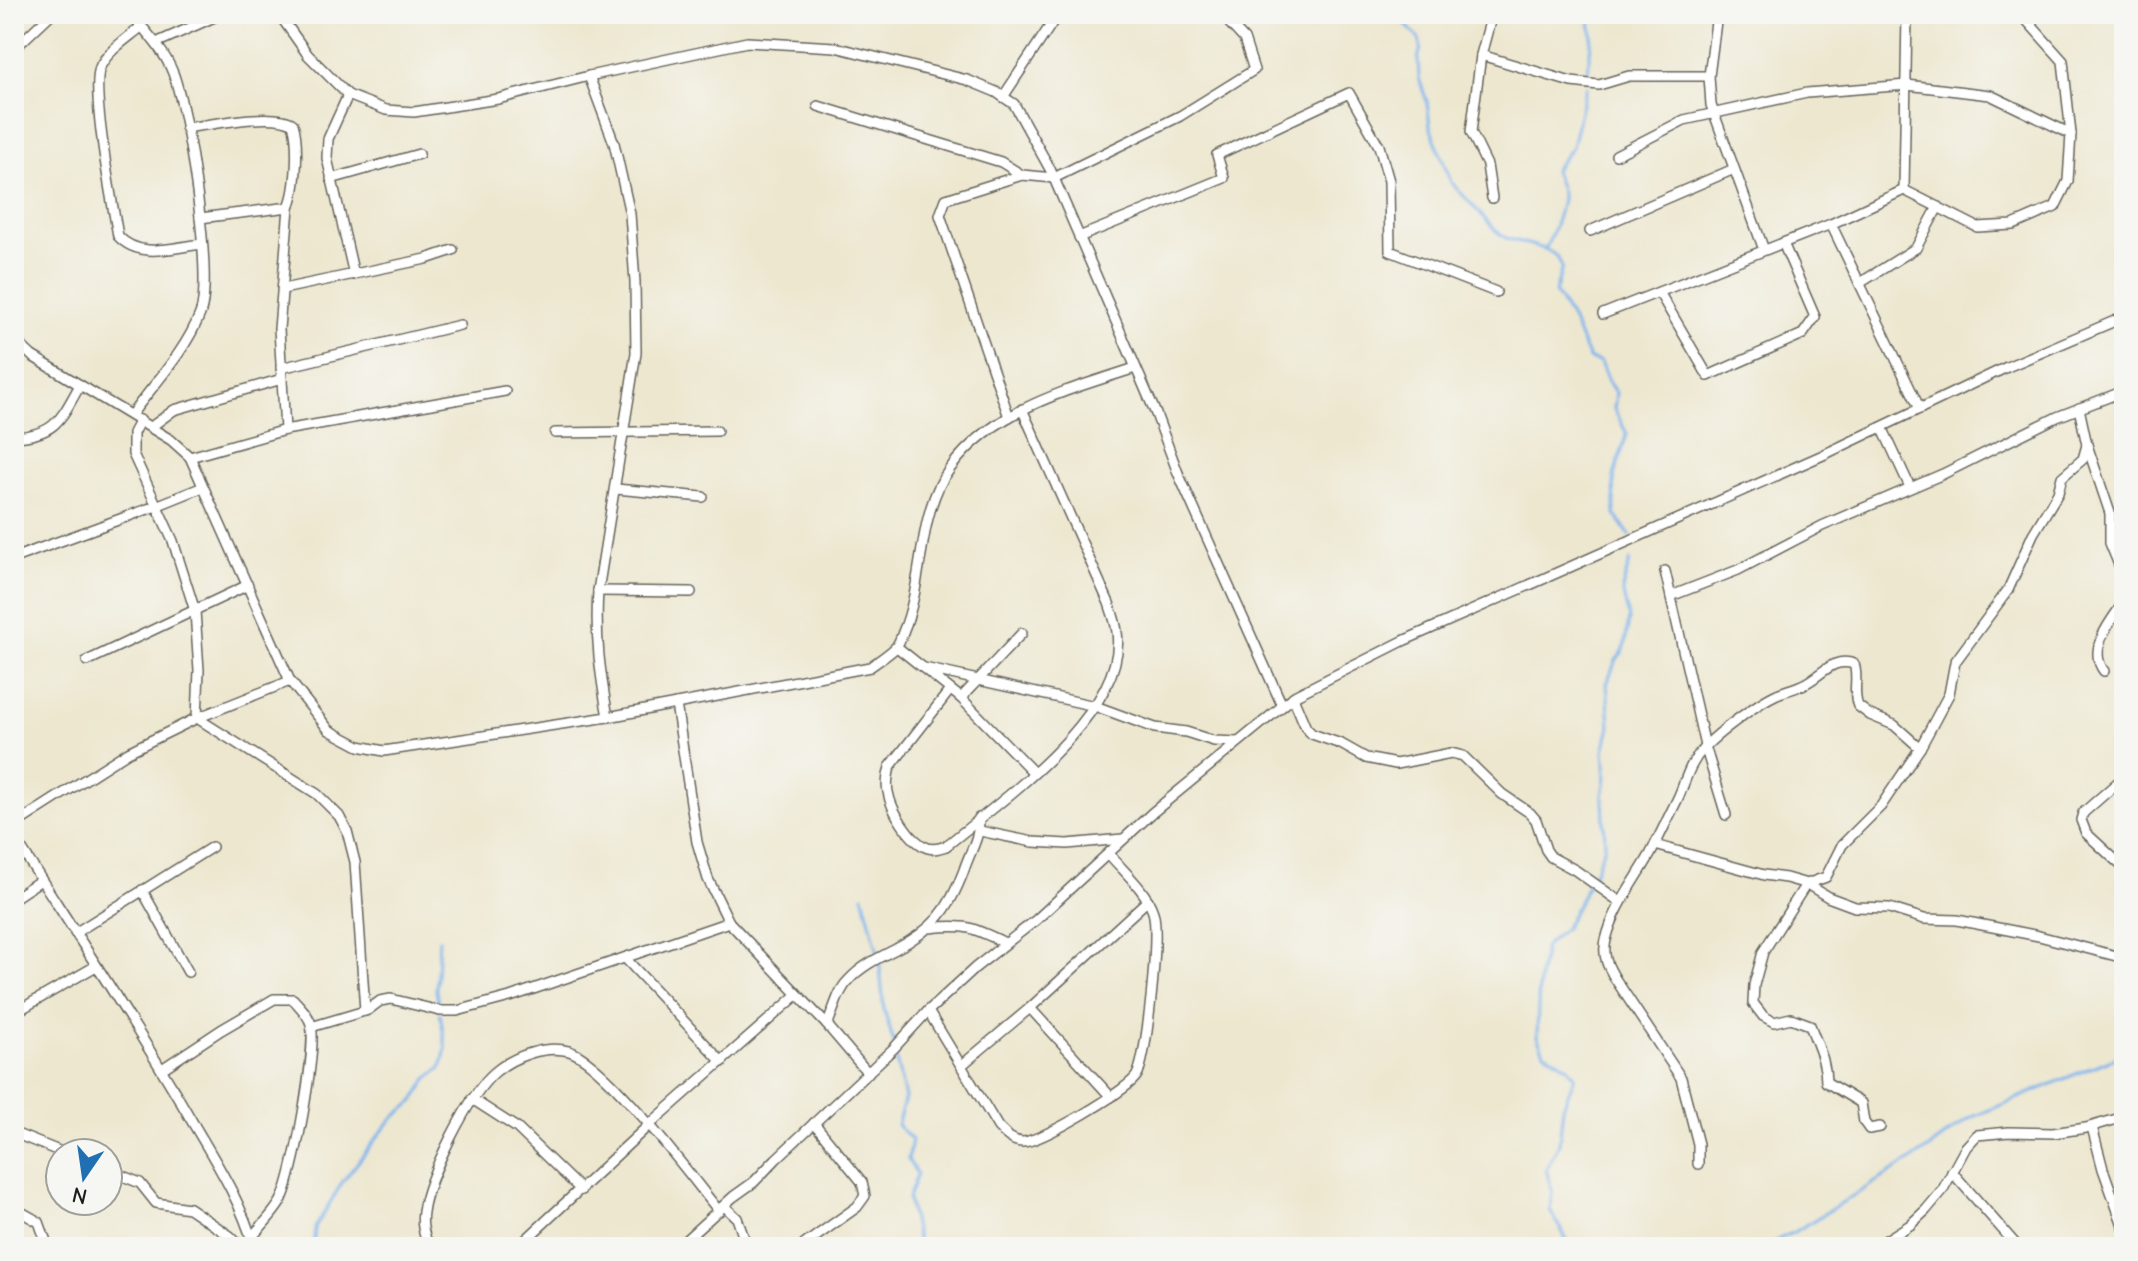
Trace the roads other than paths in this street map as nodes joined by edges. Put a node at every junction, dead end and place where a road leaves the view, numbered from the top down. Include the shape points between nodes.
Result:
1 (51, 14) edge
2 (131, 14) edge
3 (221, 14) edge
4 (279, 14) edge
5 (1058, 14) edge
6 (1221, 14) edge
7 (1492, 14) edge
8 (1717, 14) edge
9 (1907, 14) edge
10 (2021, 14) edge
11 (141, 27) junction
12 (156, 43) junction
13 (16, 44) edge
14 (1481, 55) junction
15 (589, 76) junction
16 (1709, 76) junction
17 (1907, 85) junction
18 (348, 95) junction
19 (1003, 97) junction
20 (818, 106) dead end
21 (1714, 113) junction
22 (186, 128) junction
23 (2071, 134) junction
24 (419, 154) dead end
25 (1616, 155) dead end
26 (1734, 169) junction
27 (1022, 175) junction
28 (1054, 178) junction
29 (331, 179) junction
30 (1904, 190) junction
31 (1492, 198) dead end
32 (289, 207) junction
33 (1938, 207) junction
34 (200, 218) junction
35 (1831, 224) junction
36 (1590, 231) dead end
37 (1079, 237) junction
38 (1783, 243) junction
39 (202, 244) junction
40 (453, 250) dead end
41 (1764, 250) junction
42 (354, 275) junction
43 (1860, 283) junction
44 (283, 289) junction
45 (1496, 292) dead end
46 (1659, 292) junction
47 (1603, 314) dead end
48 (2124, 317) edge
49 (460, 325) dead end
50 (14, 339) edge
51 (1135, 368) junction
52 (282, 373) junction
53 (80, 385) junction
54 (505, 391) dead end
55 (2124, 391) edge
56 (2079, 408) junction
57 (1022, 409) junction
58 (1920, 409) junction
59 (1009, 417) junction
60 (136, 418) junction
61 (151, 427) junction
62 (1882, 427) junction
63 (285, 430) junction
64 (717, 431) dead end
65 (555, 433) dead end
66 (625, 434) junction
67 (14, 437) edge
68 (2087, 445) junction
69 (190, 457) junction
70 (203, 487) junction
71 (1910, 487) junction
72 (616, 489) junction
73 (703, 497) dead end
74 (156, 506) junction
75 (14, 558) edge
76 (1665, 571) dead end
77 (2124, 577) edge
78 (248, 585) junction
79 (598, 591) junction
80 (691, 592) dead end
81 (1671, 596) junction
82 (2124, 602) edge
83 (195, 611) junction
84 (1022, 633) dead end
85 (897, 647) junction
86 (87, 661) dead end
87 (924, 668) junction
88 (2104, 671) dead end
89 (979, 680) junction
90 (290, 681) junction
91 (950, 690) junction
92 (1293, 697) junction
93 (961, 698) junction
94 (676, 704) junction
95 (1282, 705) junction
96 (1095, 706) junction
97 (608, 717) junction
98 (197, 718) junction
99 (1238, 742) junction
100 (1705, 746) junction
101 (1920, 748) junction
102 (1034, 773) junction
103 (2124, 777) edge
104 (1726, 815) dead end
105 (979, 818) junction
106 (14, 825) edge
107 (980, 831) junction
108 (14, 837) edge
109 (1124, 839) junction
110 (1655, 845) junction
111 (212, 847) dead end
112 (1109, 854) junction
113 (2124, 868) edge
114 (41, 880) junction
115 (1807, 884) junction
116 (142, 890) junction
117 (14, 898) edge
118 (1148, 900) junction
119 (1619, 901) junction
120 (729, 922) junction
121 (930, 928) junction
122 (75, 933) junction
123 (1005, 943) junction
124 (625, 958) junction
125 (2124, 958) edge
126 (96, 966) junction
127 (188, 972) dead end
128 (797, 995) junction
129 (1030, 1008) junction
130 (365, 1011) junction
131 (928, 1011) junction
132 (14, 1013) edge
133 (827, 1025) junction
134 (311, 1027) junction
135 (722, 1062) junction
136 (962, 1065) junction
137 (162, 1069) junction
138 (868, 1073) junction
139 (1111, 1097) junction
140 (472, 1099) junction
141 (2124, 1117) edge
142 (814, 1123) junction
143 (649, 1125) junction
144 (1880, 1127) dead end
145 (2092, 1127) junction
146 (14, 1133) edge
147 (44, 1145) edge
148 (1698, 1164) dead end
149 (14, 1168) edge
150 (1952, 1172) junction
151 (124, 1176) edge
152 (14, 1183) edge
153 (581, 1190) junction
154 (14, 1208) edge
155 (721, 1208) junction
156 (2124, 1228) edge
157 (253, 1243) edge
158 (1880, 1245) edge
159 (48, 1247) edge
160 (241, 1247) edge
161 (429, 1247) edge
162 (518, 1247) edge
163 (678, 1247) edge
164 (747, 1247) edge
165 (801, 1247) edge
166 (2018, 1247) edge

1 - 13 street
2 - 11 street
3 - 12 street
4 - 18 street via 308,55
5 - 19 street
6 - 28 street via 1244,39 1254,70 1180,116
7 - 14 street
8 - 16 street
9 - 17 street
10 - 23 street via 2063,61
11 - 12 street
11 - 39 street via 111,53 98,73 104,157 118,236 144,251
12 - 22 street via 173,72
14 - 16 street via 1599,85 1629,76
14 - 31 street via 1471,132 1487,165
15 - 18 street via 498,99 414,112 386,110
15 - 19 street via 747,42 835,47 967,80
15 - 66 street via 614,143 630,214 636,353
16 - 21 street
17 - 21 street via 1807,93
17 - 23 street via 1990,95
17 - 30 street
18 - 29 street via 328,139
19 - 28 street via 1014,104
20 - 27 street via 1001,162
21 - 25 street via 1684,120
21 - 26 street
22 - 32 street via 289,120 295,131 295,166
22 - 34 street
23 - 33 street via 2068,181 2055,207 2013,225 1977,227
24 - 29 street
26 - 36 street
26 - 41 street
27 - 28 street
27 - 59 street via 946,199 940,215
28 - 37 street
29 - 42 street
30 - 33 street
30 - 35 street
32 - 34 street
32 - 44 street
33 - 43 street via 1916,248
34 - 39 street
35 - 38 street
35 - 43 street
37 - 45 street via 1224,178 1217,155 1349,93 1379,146 1389,181 1390,251
37 - 51 street
38 - 41 street
38 - 46 street via 1815,317 1803,334 1708,376
39 - 60 street via 205,283 200,314
40 - 42 street
41 - 46 street
42 - 44 street
43 - 58 street
44 - 52 street
46 - 47 street
48 - 58 street
49 - 52 street
50 - 53 street
51 - 57 street
51 - 95 street
52 - 61 street via 174,410
52 - 63 street
53 - 60 street
53 - 67 street via 46,432
54 - 63 street
55 - 56 street
56 - 68 street
56 - 71 street
57 - 59 street
57 - 96 street via 1109,603 1117,634 1110,673
58 - 62 street
59 - 85 street via 967,450 944,478 932,509 910,617
60 - 61 street
60 - 74 street via 133,454
61 - 69 street
62 - 71 street
62 - 92 street via 1403,641
63 - 69 street
64 - 66 street
65 - 66 street
66 - 72 street
68 - 77 street via 2110,513 2110,543
68 - 101 street via 2083,459 2062,477 2002,601 1955,662 1949,694
69 - 70 street
70 - 74 street
70 - 78 street
71 - 81 street via 1738,570
72 - 73 street
72 - 79 street
74 - 75 street
74 - 83 street
76 - 81 street
78 - 83 street
78 - 90 street
79 - 80 street
79 - 97 street via 596,648
81 - 100 street
82 - 88 street via 2098,647 2096,656
83 - 86 street
83 - 98 street
84 - 89 street
85 - 87 street
85 - 94 street via 857,671
87 - 89 street
87 - 91 street
89 - 93 street
89 - 96 street
90 - 97 street via 329,730 359,746 384,751
90 - 98 street
91 - 93 street
91 - 105 street via 890,767 888,792 903,823 925,847 946,846
92 - 95 street
92 - 119 street via 1312,734 1366,758 1396,764 1439,754 1463,756 1530,813 1551,857
93 - 102 street
94 - 97 street
94 - 120 street via 697,842
95 - 99 street
96 - 99 street via 1155,728
96 - 102 street
98 - 106 street via 128,752
98 - 130 street via 317,794 339,816 355,862
99 - 109 street
100 - 101 street via 1774,695 1844,661 1854,664 1857,673 1858,706 1894,725
100 - 104 street
100 - 110 street via 1686,774
101 - 115 street via 1881,806 1842,845 1826,877
102 - 105 street
103 - 113 street via 2081,820 2086,833
105 - 107 street
107 - 109 street via 1067,844
107 - 121 street via 955,897
108 - 114 street
109 - 112 street
110 - 115 street
110 - 119 street
111 - 116 street
112 - 118 street
112 - 123 street
114 - 117 street
114 - 122 street
115 - 125 street via 1855,907 1957,920
115 - 144 street via 1763,952 1753,1003 1774,1022 1791,1018 1810,1025 1826,1082 1861,1103 1869,1129
116 - 122 street
116 - 127 street
118 - 129 street
118 - 139 street via 1156,945 1143,1056 1130,1084
119 - 148 street via 1606,939 1607,966 1681,1078
120 - 124 street
120 - 128 street
121 - 123 street via 958,924
121 - 133 street via 849,979
122 - 126 street
123 - 131 street
124 - 130 street via 457,1011 391,999
124 - 135 street
126 - 132 street
126 - 137 street
128 - 133 street
128 - 135 street
129 - 136 street
129 - 139 street
130 - 134 street
131 - 136 street
131 - 138 street
133 - 138 street
134 - 137 street via 293,999 274,999
134 - 157 street via 306,1097 285,1189
135 - 143 street
136 - 139 street via 998,1127 1020,1142
137 - 157 street via 230,1186
138 - 142 street
140 - 143 street via 514,1059 548,1049 571,1052 595,1067
140 - 153 street via 517,1128
140 - 161 street via 431,1182 423,1210
141 - 145 street
142 - 155 street
142 - 165 street via 862,1182 865,1196
143 - 153 street
143 - 155 street
145 - 150 street via 1977,1135
145 - 156 street
146 - 147 street
149 - 152 street
150 - 158 street via 1926,1210
150 - 166 street
151 - 160 street via 140,1183 156,1203 189,1208
153 - 162 street
154 - 159 street via 39,1222
155 - 163 street
155 - 164 street via 737,1218

